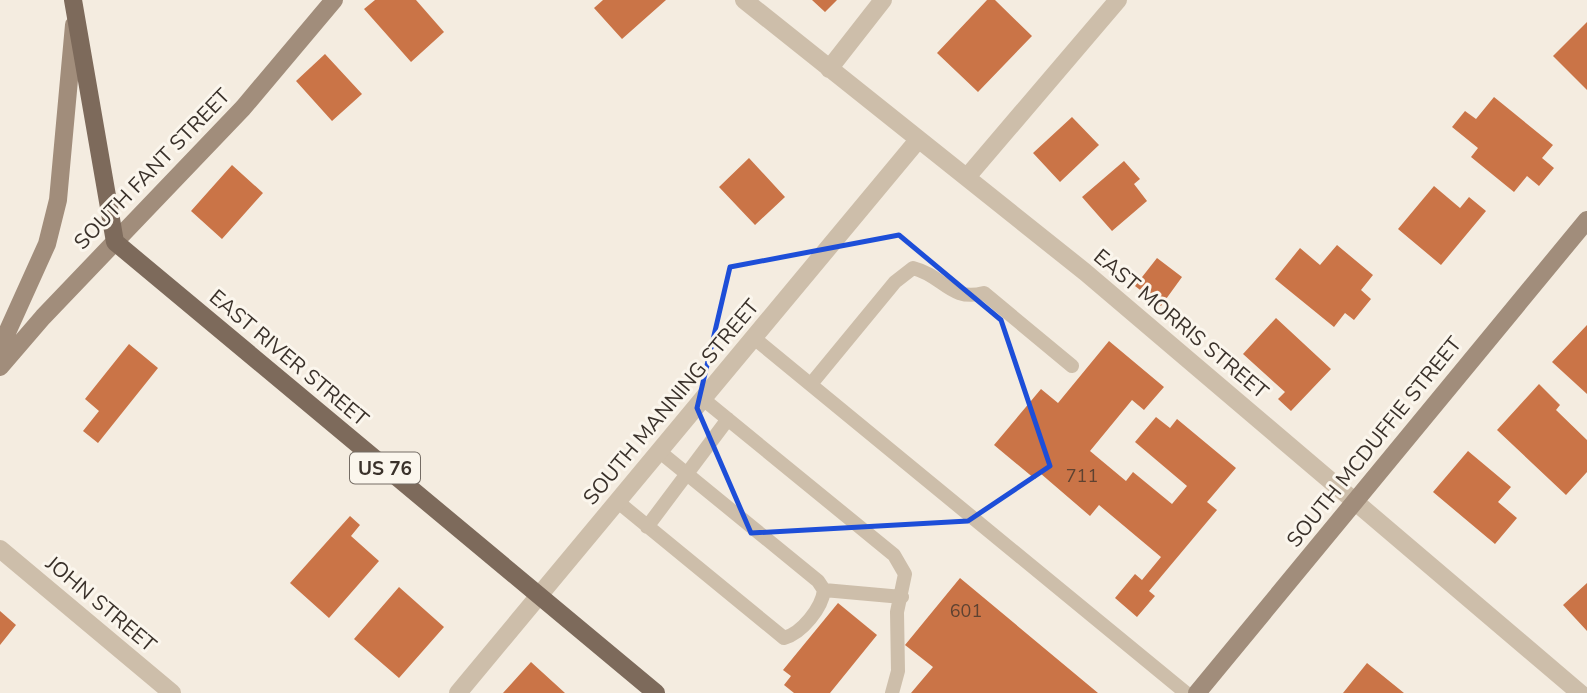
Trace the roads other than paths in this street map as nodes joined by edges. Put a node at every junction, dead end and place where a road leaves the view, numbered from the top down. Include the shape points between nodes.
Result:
1 (334, 0) edge
2 (744, 0) edge
3 (883, 0) edge
4 (1118, 0) edge
5 (74, 7) edge
6 (829, 69) junction
7 (918, 139) junction
8 (967, 177) junction
9 (1587, 220) edge
10 (115, 242) junction
11 (754, 338) junction
12 (0, 348) edge
13 (0, 366) edge
14 (1072, 366) dead end
15 (811, 384) junction
16 (703, 399) junction
17 (728, 419) junction
18 (660, 452) junction
19 (687, 474) junction
20 (618, 502) junction
21 (1354, 502) junction
22 (647, 527) junction
23 (0, 549) edge
24 (824, 590) junction
25 (540, 597) junction
26 (902, 597) junction
27 (655, 692) edge
28 (172, 693) edge
29 (458, 693) edge
30 (892, 693) edge
31 (1186, 693) edge
32 (1197, 693) edge
33 (1580, 693) edge

1 - 10 street, SOUTH FANT STREET via 243,108
2 - 6 street, EAST MORRIS STREET
3 - 6 street
4 - 8 street
5 - 10 main road
5 - 12 street via 58,200 47,244
6 - 7 street, EAST MORRIS STREET
7 - 8 street, EAST MORRIS STREET
7 - 11 street, SOUTH MANNING STREET
8 - 21 street, EAST MORRIS STREET
9 - 21 street, SOUTH MCDUFFIE STREET
10 - 13 street, SOUTH FANT STREET
10 - 25 main road, EAST RIVER STREET / US 76
11 - 15 lane
11 - 16 street, SOUTH MANNING STREET
14 - 15 lane via 984,293 955,294 913,268 895,282
15 - 31 lane
16 - 17 lane
16 - 18 street, SOUTH MANNING STREET
17 - 19 lane
17 - 26 lane via 894,555 905,574
18 - 19 lane
18 - 20 street, SOUTH MANNING STREET
19 - 22 lane
19 - 24 lane
20 - 22 lane
20 - 25 street, SOUTH MANNING STREET
21 - 32 street, SOUTH MCDUFFIE STREET
21 - 33 street, EAST MORRIS STREET
22 - 24 lane via 784,638 794,635 823,602
23 - 28 street, JOHN STREET
24 - 26 lane
25 - 27 main road, EAST RIVER STREET / US 76
25 - 29 street, SOUTH MANNING STREET
26 - 30 lane via 897,612 898,671

